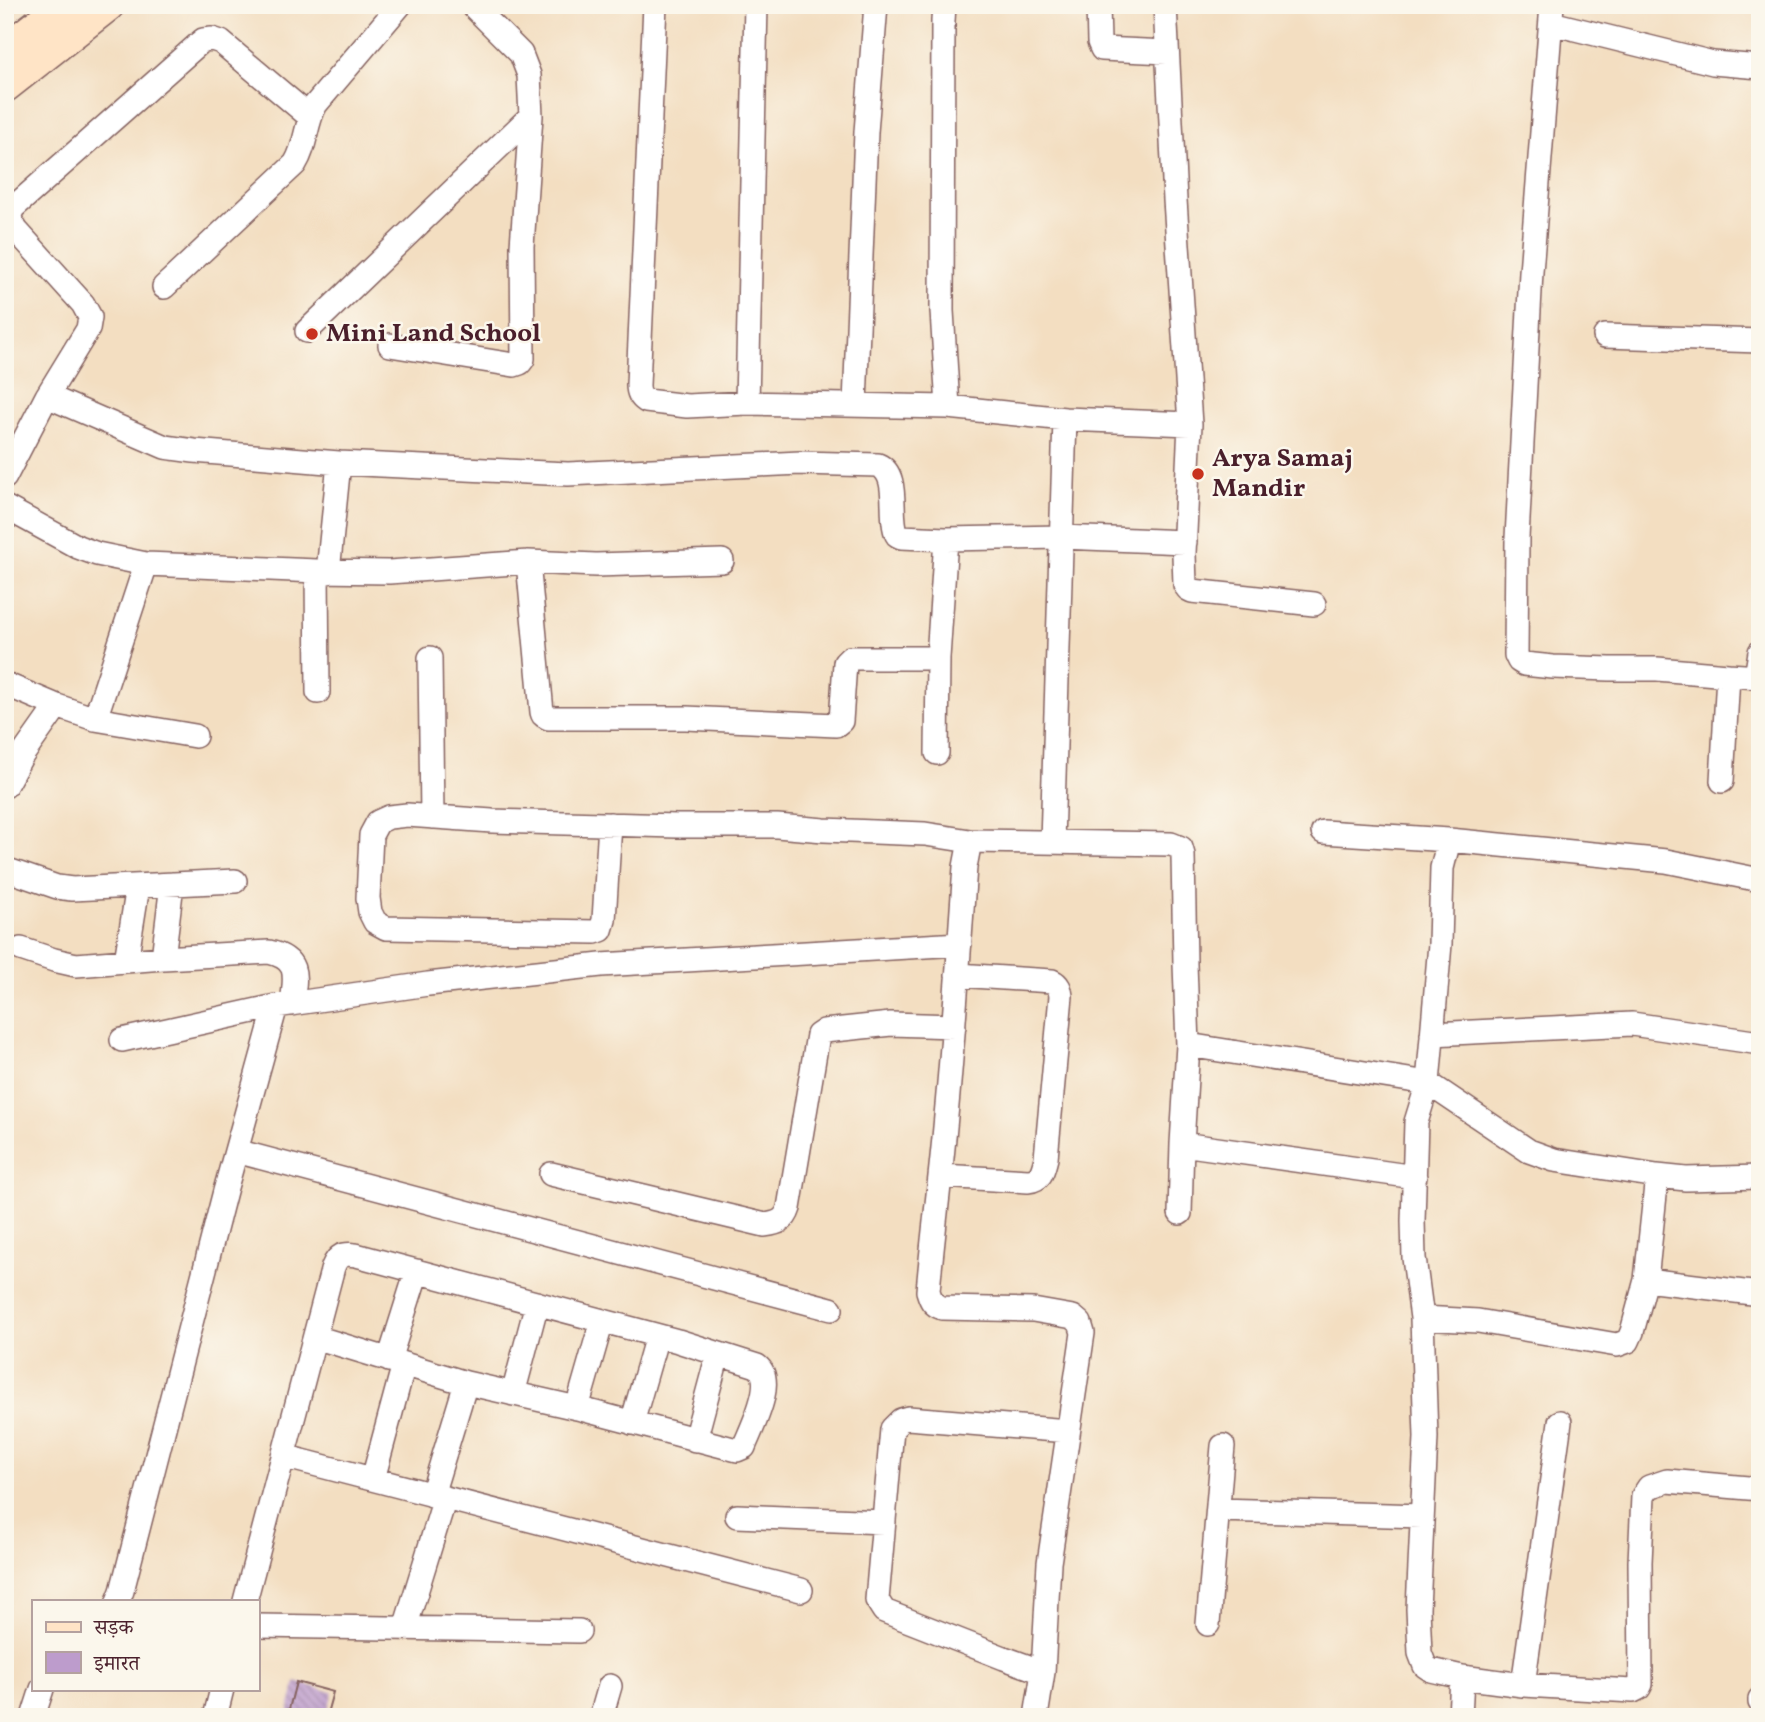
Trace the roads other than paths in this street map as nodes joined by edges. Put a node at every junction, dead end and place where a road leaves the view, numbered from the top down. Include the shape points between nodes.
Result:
1 (108, 5) edge
2 (400, 5) edge
3 (472, 5) edge
4 (656, 5) edge
5 (756, 5) edge
6 (876, 5) edge
7 (944, 5) edge
8 (1098, 5) edge
9 (1165, 5) edge
10 (48, 10) edge
11 (1551, 14) edge
12 (5, 50) edge
13 (1167, 52) junction
14 (1760, 67) edge
15 (5, 86) edge
16 (309, 116) junction
17 (531, 116) junction
18 (164, 287) dead end
19 (307, 331) dead end
20 (1605, 336) dead end
21 (1760, 341) edge
22 (390, 345) dead end
23 (47, 396) junction
24 (747, 403) junction
25 (855, 404) junction
26 (948, 407) junction
27 (1065, 419) junction
28 (1190, 424) junction
29 (339, 463) junction
30 (5, 477) edge
31 (8, 514) edge
32 (1060, 537) junction
33 (946, 538) junction
34 (1185, 542) junction
35 (722, 561) dead end
36 (528, 562) junction
37 (146, 564) junction
38 (322, 571) junction
39 (1314, 604) dead end
40 (1760, 652) edge
41 (430, 657) dead end
42 (938, 658) junction
43 (1728, 675) junction
44 (1758, 677) edge
45 (5, 684) edge
46 (318, 692) dead end
47 (57, 706) junction
48 (95, 719) junction
49 (195, 736) dead end
50 (937, 753) dead end
51 (1722, 781) dead end
52 (5, 786) edge
53 (432, 817) junction
54 (610, 824) junction
55 (1323, 832) dead end
56 (1449, 840) junction
57 (970, 841) junction
58 (1052, 842) junction
59 (5, 869) edge
60 (1760, 880) edge
61 (234, 881) dead end
62 (172, 884) junction
63 (138, 886) junction
64 (960, 944) junction
65 (21, 949) dead end
66 (163, 958) junction
67 (126, 961) junction
68 (957, 975) junction
69 (284, 1005) junction
70 (954, 1026) junction
71 (1432, 1034) junction
72 (122, 1040) dead end
73 (1760, 1043) edge
74 (1188, 1045) junction
75 (1428, 1083) junction
76 (1182, 1144) junction
77 (236, 1151) junction
78 (551, 1174) dead end
79 (941, 1176) junction
80 (1657, 1176) junction
81 (1415, 1177) junction
82 (1760, 1177) edge
83 (1180, 1213) dead end
84 (416, 1271) junction
85 (1646, 1280) junction
86 (1760, 1294) edge
87 (537, 1303) junction
88 (831, 1309) dead end
89 (1422, 1318) junction
90 (602, 1321) junction
91 (657, 1336) junction
92 (315, 1337) junction
93 (718, 1354) junction
94 (397, 1362) junction
95 (466, 1383) junction
96 (513, 1394) junction
97 (577, 1408) junction
98 (1560, 1422) dead end
99 (632, 1423) junction
100 (1068, 1431) junction
101 (695, 1440) junction
102 (1223, 1446) dead end
103 (283, 1456) junction
104 (373, 1479) junction
105 (1760, 1489) edge
106 (438, 1497) junction
107 (1218, 1510) junction
108 (737, 1516) dead end
109 (1422, 1516) junction
110 (884, 1522) junction
111 (801, 1590) dead end
112 (118, 1600) edge
113 (245, 1600) edge
114 (1208, 1624) dead end
115 (259, 1626) edge
116 (405, 1629) junction
117 (579, 1631) dead end
118 (1043, 1672) junction
119 (1462, 1677) junction
120 (1524, 1685) junction
121 (610, 1686) dead end
122 (42, 1690) edge
123 (222, 1690) edge
124 (33, 1717) edge
125 (215, 1717) edge
126 (601, 1717) edge
127 (1035, 1717) edge
128 (1460, 1717) edge

1 - 15 main road
2 - 16 street
3 - 17 street via 521,54 529,75
4 - 24 street via 639,393 646,401 687,406
5 - 24 street
6 - 25 street
7 - 26 street via 942,311
8 - 13 street via 1102,49
9 - 13 street
10 - 12 main road
11 - 14 street via 1713,63
11 - 43 street via 1531,272 1517,538 1516,655 1524,664 1553,667
13 - 28 street
16 - 18 street via 295,163
16 - 23 street via 221,42 203,40 14,207 10,221 90,317 88,329
17 - 19 street
17 - 22 street via 522,246 523,359 514,365
20 - 21 street
23 - 29 street via 165,447
23 - 30 street
24 - 25 street
25 - 26 street
26 - 27 street
27 - 28 street
27 - 32 street
28 - 34 street
29 - 33 street via 568,474 800,463 878,466 891,479 897,535
29 - 38 street
31 - 37 street via 97,554
32 - 33 street
32 - 34 street
32 - 58 street
33 - 42 street
34 - 39 street via 1184,582 1190,590
35 - 36 street
36 - 38 street via 390,572
36 - 42 street via 542,712 548,718 836,724 841,721 847,659
37 - 38 street
37 - 48 street
38 - 46 street
40 - 44 street
41 - 53 street
42 - 50 street
43 - 44 street
43 - 51 street
45 - 47 street
47 - 48 street
47 - 52 street
48 - 49 street
53 - 54 street
53 - 54 street via 389,817 378,822 371,835 370,912 375,922 386,928 601,930
54 - 57 street via 778,826
55 - 56 street
56 - 60 street via 1666,860
56 - 71 street via 1442,868
57 - 58 street
57 - 64 street
58 - 74 street via 1171,844 1181,848
59 - 63 street via 57,887
61 - 62 street
62 - 63 street
62 - 66 street
63 - 67 street
64 - 68 street
64 - 69 street via 601,965
65 - 67 street via 76,965
66 - 67 street
66 - 69 street via 282,955 289,959 295,978
68 - 70 street
68 - 79 street via 1052,981 1061,996 1042,1174 1034,1181
69 - 72 street
69 - 77 street
70 - 78 street via 891,1024 818,1035 789,1208 779,1223 765,1225
70 - 79 street
71 - 73 street via 1632,1024
71 - 75 street
74 - 75 street
74 - 76 street
75 - 80 street via 1529,1151 1554,1160
75 - 81 street via 1416,1122
76 - 81 street
76 - 83 street
77 - 88 street
77 - 112 street
79 - 100 street via 932,1239 931,1301 942,1308 1033,1310 1073,1317 1080,1323 1083,1342
80 - 82 street
80 - 85 street
81 - 89 street via 1414,1258
84 - 87 street
84 - 92 street via 356,1255 337,1258
84 - 94 street
85 - 86 street
85 - 89 street via 1631,1337 1617,1345 1478,1321
87 - 90 street
87 - 96 street
89 - 109 street via 1426,1437
90 - 91 street
90 - 97 street
91 - 93 street
91 - 99 street
92 - 94 street
92 - 103 street
93 - 101 street
93 - 101 street via 762,1371 760,1405 741,1449
94 - 95 street
94 - 104 street
95 - 96 street
95 - 106 street
96 - 97 street
97 - 99 street
98 - 120 street
99 - 101 street
100 - 110 street via 901,1420 892,1429
100 - 118 street via 1049,1563
102 - 107 street
103 - 104 street
103 - 113 street
104 - 106 street
105 - 120 street via 1667,1481 1646,1491 1639,1688
106 - 111 street
106 - 116 street
107 - 109 street
107 - 114 street
108 - 110 street
109 - 119 street via 1420,1653 1431,1670
110 - 118 street via 877,1600 884,1611
115 - 116 street
116 - 117 street
118 - 127 street
119 - 120 street
119 - 128 street
121 - 126 street
122 - 124 street
123 - 125 street

